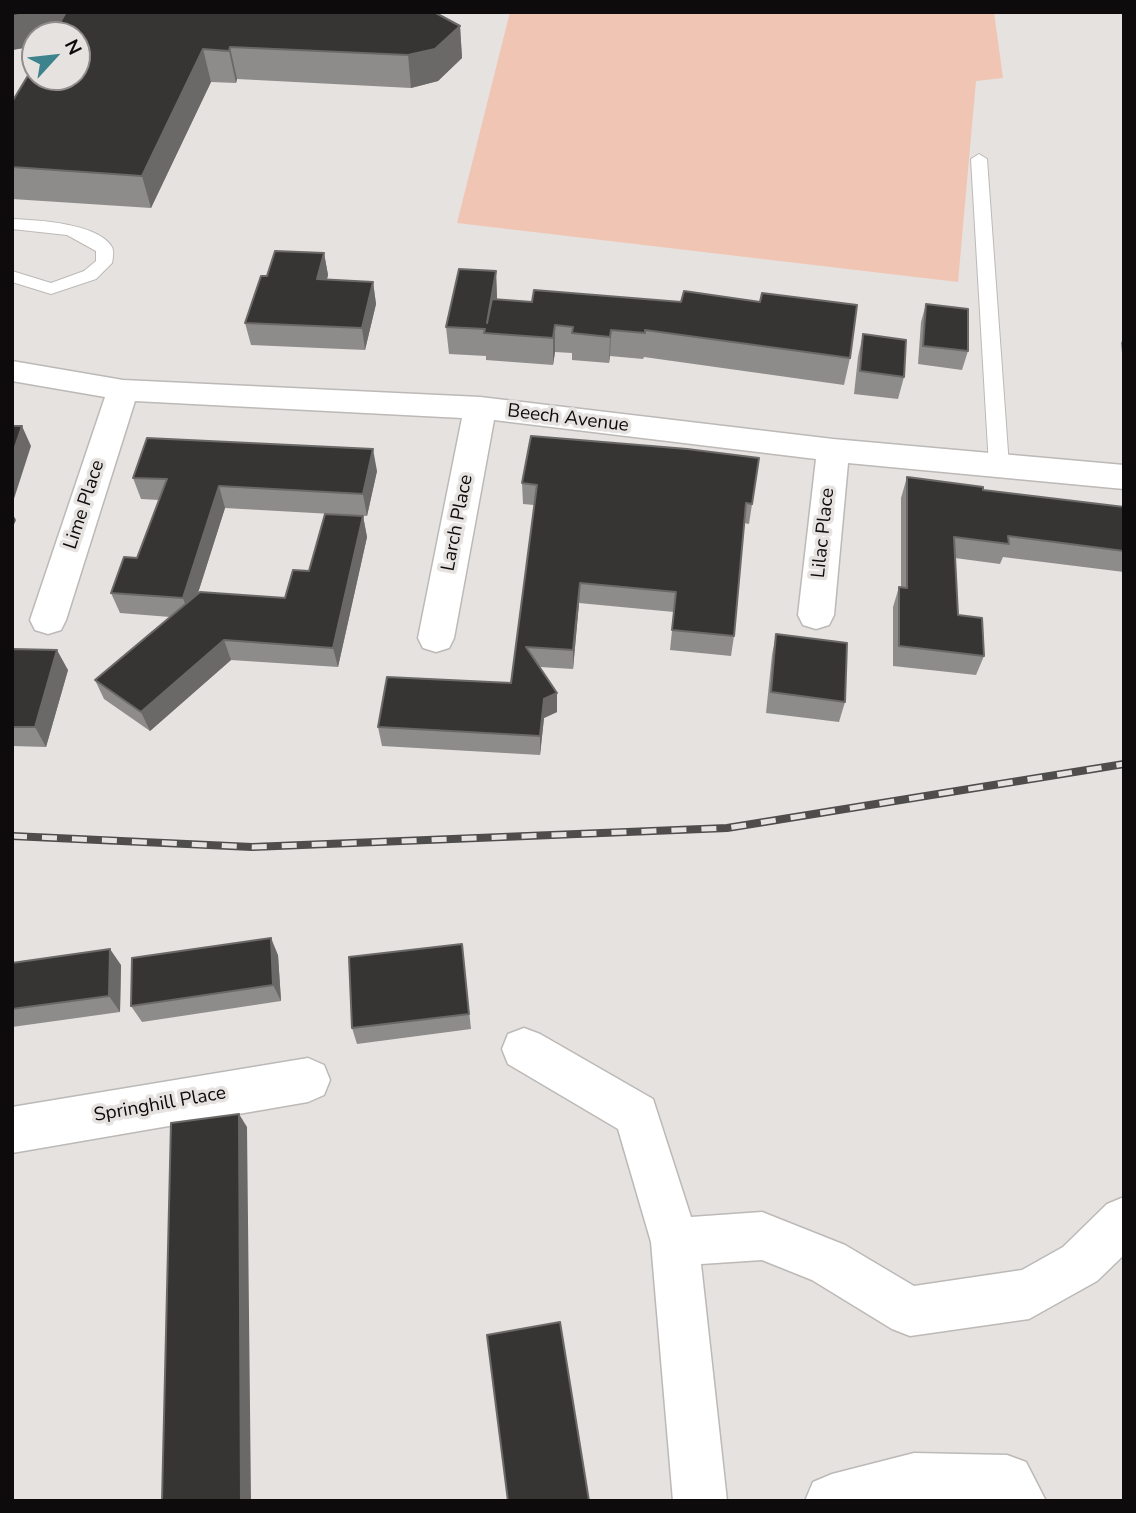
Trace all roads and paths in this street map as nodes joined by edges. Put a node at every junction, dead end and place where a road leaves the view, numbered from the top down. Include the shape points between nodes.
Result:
1 (979, 159) dead end
2 (12, 224) edge
3 (12, 276) edge
4 (12, 371) edge
5 (123, 390) junction
6 (480, 408) junction
7 (833, 450) junction
8 (999, 466) junction
9 (1124, 477) edge
10 (816, 615) dead end
11 (47, 620) dead end
12 (436, 638) dead end
13 (524, 1049) dead end
14 (308, 1080) dead end
15 (12, 1130) edge
16 (1124, 1221) edge
17 (675, 1242) junction
18 (700, 1501) edge
19 (832, 1501) edge
20 (1019, 1501) edge

1 - 8 lane
2 - 3 lane via 59,227 92,238 105,249 104,262 90,275 51,289
4 - 5 street, Beech Avenue
5 - 6 street, Beech Avenue
5 - 11 street, Lime Place
6 - 7 street, Beech Avenue
6 - 12 street, Larch Place
7 - 8 street, Beech Avenue
7 - 10 street, Lilac Place
8 - 9 street, Beech Avenue
13 - 17 street via 637,1115
14 - 15 street, Springhill Place
16 - 17 street via 1080,1264 1029,1294 910,1311 828,1262 762,1236
17 - 18 street
19 - 20 street via 914,1479 1007,1481

